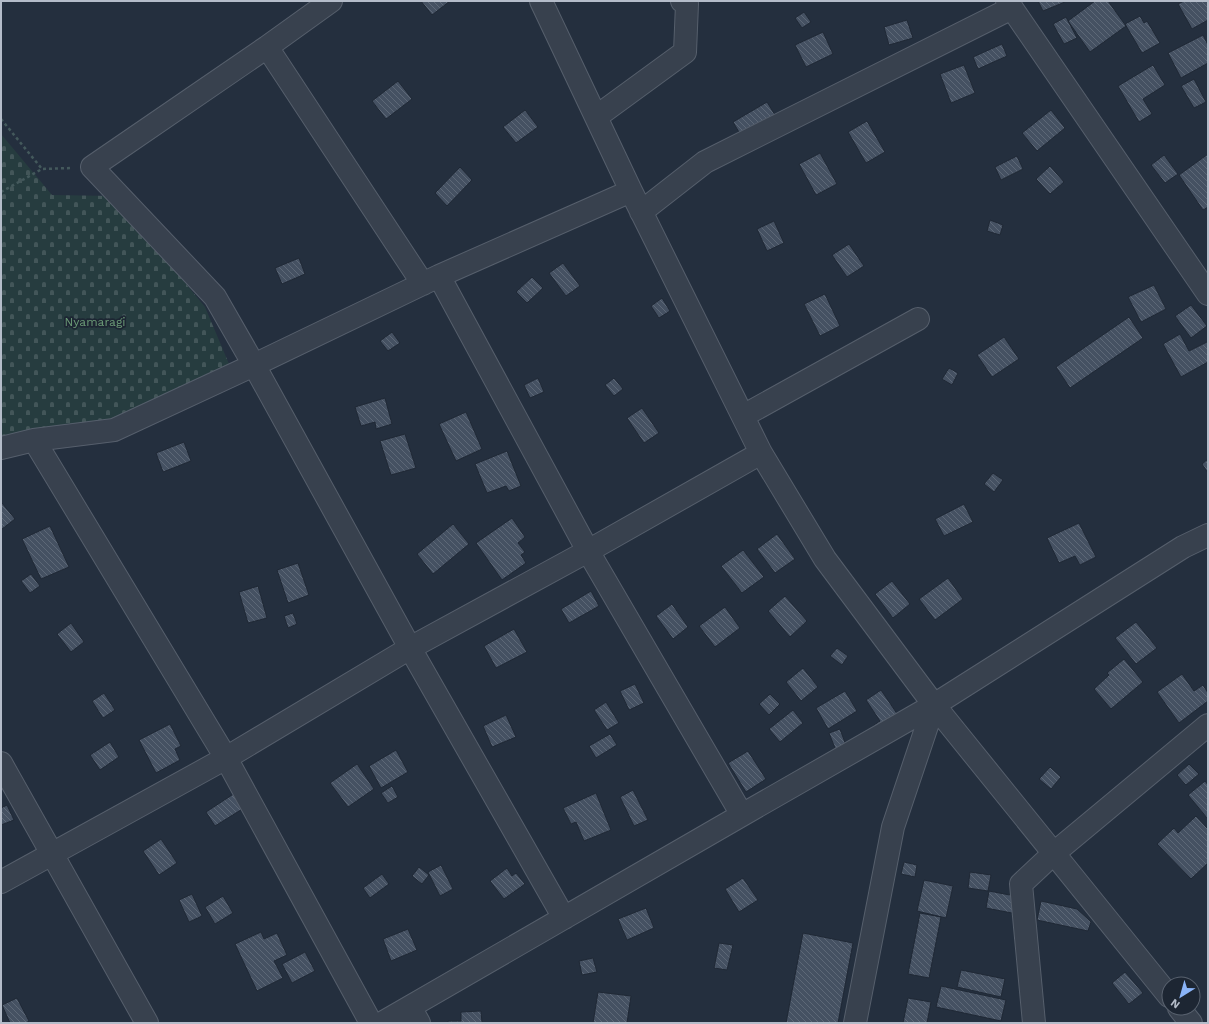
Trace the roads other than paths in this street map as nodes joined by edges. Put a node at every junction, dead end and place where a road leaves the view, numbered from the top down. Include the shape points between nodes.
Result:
1 (331, 1) edge
2 (682, 1) edge
3 (548, 3) edge
4 (1009, 4) edge
5 (267, 47) junction
6 (596, 117) junction
7 (631, 192) junction
8 (641, 212) junction
9 (431, 280) junction
10 (1208, 294) edge
11 (918, 319) dead end
12 (254, 365) junction
13 (743, 416) junction
14 (34, 440) junction
15 (1, 448) edge
16 (761, 453) junction
17 (1208, 535) edge
18 (588, 551) junction
19 (410, 648) junction
20 (934, 705) junction
21 (1208, 725) edge
22 (226, 758) junction
23 (1, 763) edge
24 (742, 815) junction
25 (52, 854) junction
26 (1053, 854) junction
27 (1, 882) edge
28 (564, 918) junction
29 (1161, 986) edge
30 (415, 1015) edge
31 (147, 1023) edge
32 (371, 1023) edge
33 (382, 1023) edge
34 (855, 1023) edge
35 (1034, 1023) edge

1 - 5 street
2 - 6 street via 687,4 685,52
3 - 6 street
4 - 8 street via 705,162
4 - 10 street
5 - 9 street
5 - 12 street via 92,167 215,296
6 - 7 street
7 - 8 street
7 - 9 street
8 - 13 street
9 - 12 street
9 - 18 street
11 - 13 street
12 - 14 street via 114,430
12 - 19 street
13 - 16 street
14 - 15 street
14 - 22 street
16 - 18 street
16 - 20 street via 825,559
17 - 20 street via 1183,547
18 - 19 street
18 - 24 street
19 - 22 street
19 - 28 street
20 - 24 street
20 - 26 street
20 - 34 street via 893,827
21 - 26 street
22 - 25 street
22 - 32 street
23 - 25 street
24 - 28 street
25 - 27 street
25 - 31 street
26 - 29 street
26 - 35 street via 1021,884
28 - 30 street
30 - 33 street

